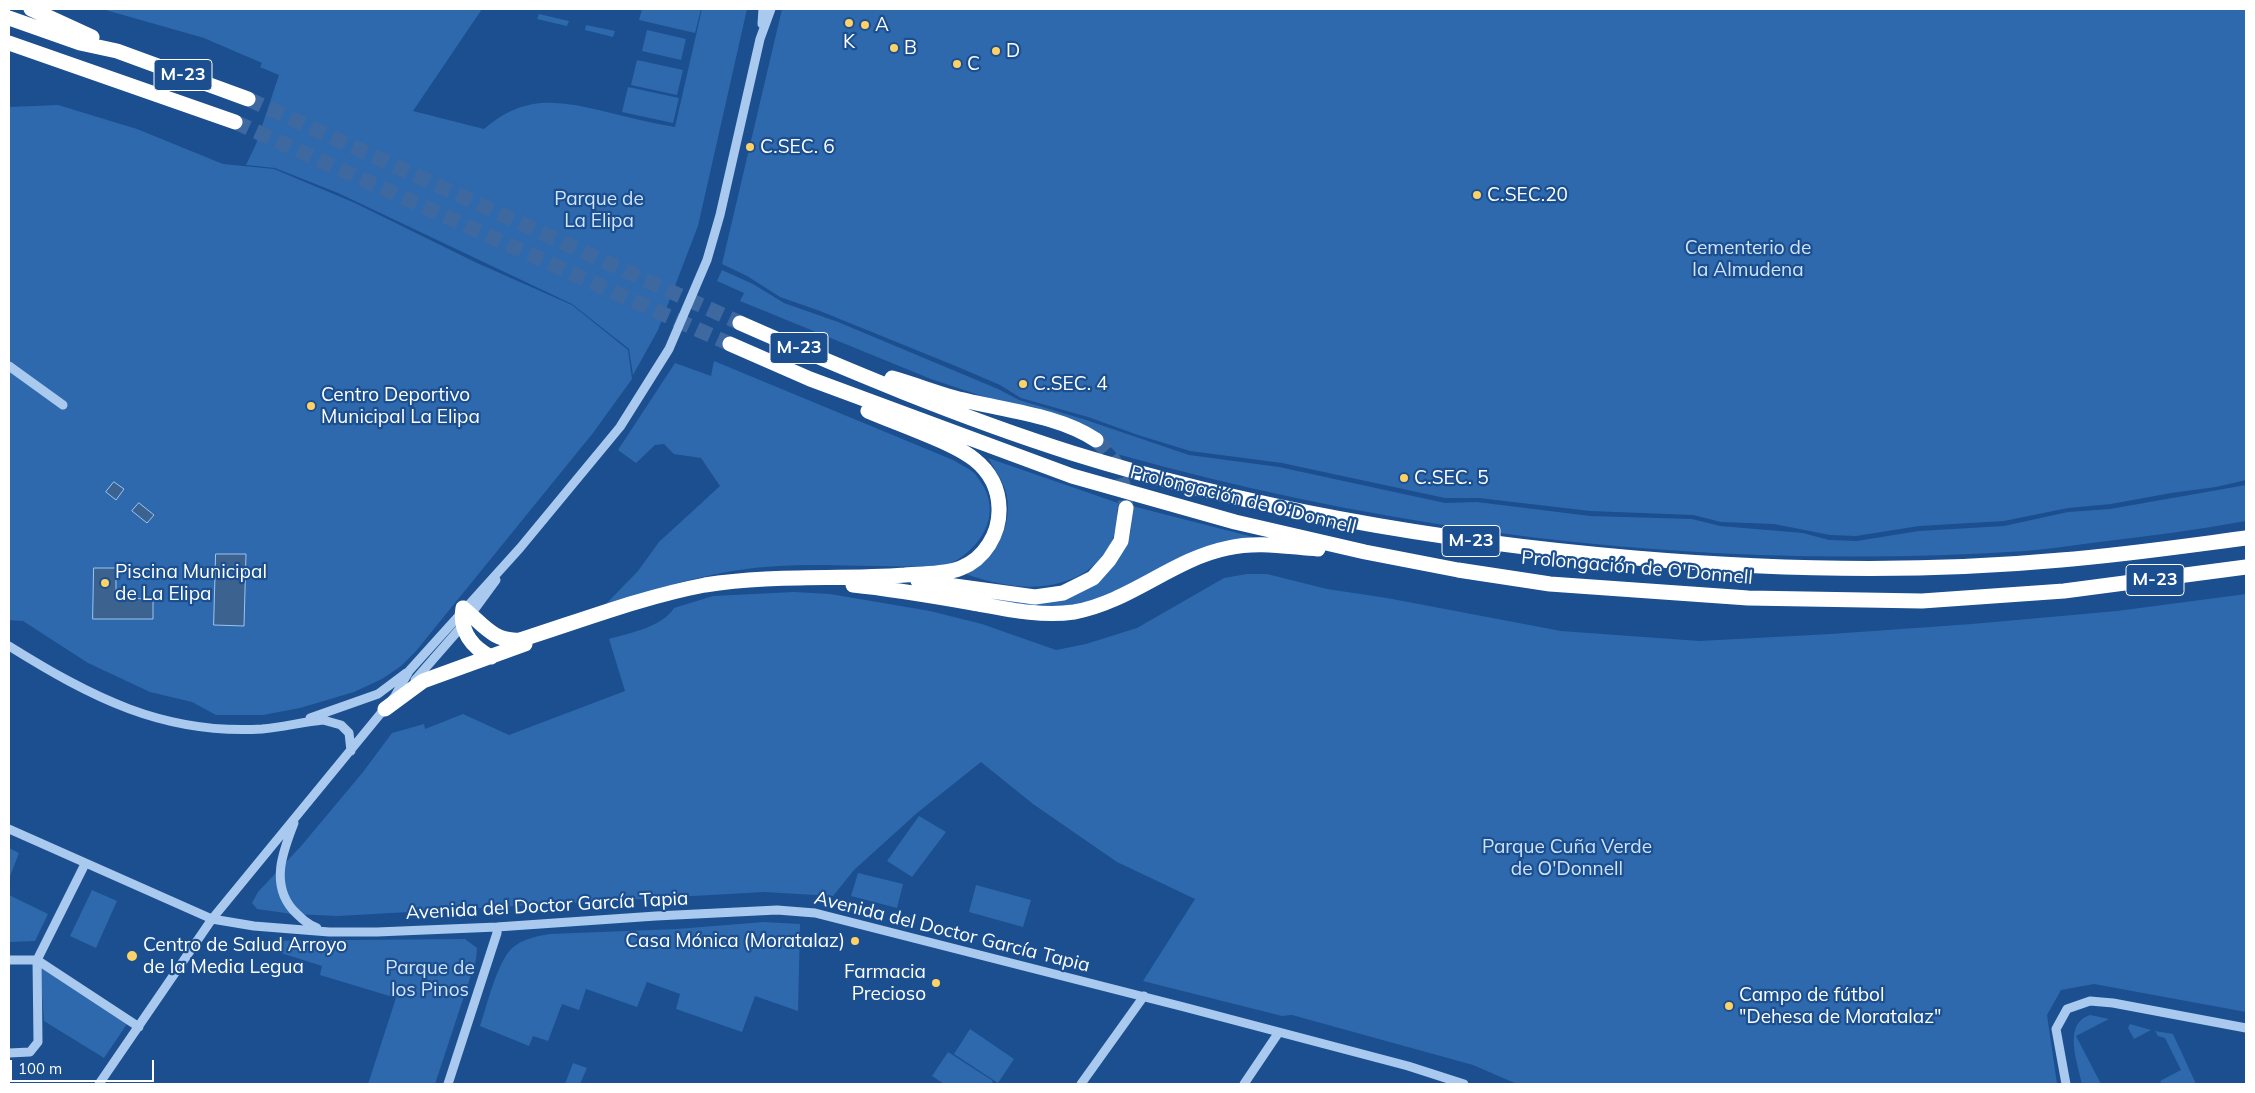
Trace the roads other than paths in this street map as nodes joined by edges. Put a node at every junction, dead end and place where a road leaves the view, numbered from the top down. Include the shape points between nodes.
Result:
1 (32, 9) edge
2 (763, 9) edge
3 (771, 9) edge
4 (9, 18) edge
5 (760, 39) junction
6 (9, 43) edge
7 (9, 50) edge
8 (117, 51) junction
9 (104, 75) junction
10 (248, 99) tunnel mouth
11 (235, 122) tunnel mouth
12 (740, 322) tunnel mouth
13 (730, 344) tunnel mouth
14 (9, 366) edge
15 (858, 373) junction
16 (810, 379) junction
17 (63, 405) dead end
18 (1096, 440) tunnel mouth
19 (1126, 508) tunnel mouth
20 (2246, 538) edge
21 (1365, 552) junction
22 (2246, 567) edge
23 (797, 576) junction
24 (879, 576) junction
25 (616, 610) junction
26 (466, 616) junction
27 (9, 646) edge
28 (491, 657) junction
29 (409, 671) junction
30 (395, 696) junction
31 (344, 706) junction
32 (384, 709) junction
33 (295, 723) junction
34 (340, 725) junction
35 (351, 751) junction
36 (298, 814) junction
37 (9, 829) edge
38 (85, 864) junction
39 (212, 920) junction
40 (498, 927) junction
41 (329, 932) junction
42 (9, 960) edge
43 (37, 960) junction
44 (1144, 996) junction
45 (139, 1027) junction
46 (2246, 1028) edge
47 (1279, 1032) junction
48 (9, 1053) edge
49 (99, 1084) edge
50 (448, 1084) edge
51 (1081, 1084) edge
52 (1244, 1084) edge
53 (1464, 1084) edge
54 (2066, 1084) edge

1 - 8 highway via 101,40
2 - 5 street
3 - 5 street
4 - 8 highway, M-23 via 80,43
5 - 26 street via 710,251 684,316 655,374 620,427
6 - 9 highway, M-23
7 - 9 highway
8 - 10 highway, M-23
9 - 11 highway, M-23
12 - 15 highway, Prolongación de O'Donnell / M-23
13 - 16 highway, Prolongación de O'Donnell / M-23
14 - 17 street
15 - 18 highway via 888,376 955,398 1064,424
15 - 20 highway, Prolongación de O'Donnell / M-23 via 952,411 1073,453 1233,496 1399,530 1569,553 1779,568 1951,566 2106,556
16 - 21 highway, Prolongación de O'Donnell / M-23 via 1072,476 1234,522
16 - 24 highway via 846,402 958,448 980,463 997,491 1000,512 996,531 987,548 974,561 949,571
19 - 24 highway via 1121,541 1109,560 1093,578 1063,592 1035,597
21 - 22 highway, Prolongación de O'Donnell / M-23 via 1550,584 1748,598 1922,601 2064,591
21 - 23 highway via 1268,544 1227,548 1194,559 1110,602 1058,614 1009,610
23 - 24 highway
23 - 25 highway via 704,586
25 - 26 highway via 520,640 506,641
25 - 28 highway
26 - 28 highway via 475,648
26 - 29 street
26 - 30 street via 420,676
27 - 33 street via 95,694 140,714 183,725 230,728 263,728
28 - 32 highway via 424,681
29 - 30 street
29 - 31 street via 378,694
30 - 32 street
31 - 33 street
31 - 34 street via 340,712
32 - 35 street
33 - 34 street via 323,720
34 - 35 street via 349,733
35 - 36 street
36 - 39 street
36 - 41 street, Avenida del Doctor García Tapia via 283,855 280,885 284,900 307,925
37 - 38 street, Avenida del Doctor García Tapia
38 - 39 street, Avenida del Doctor García Tapia
38 - 43 street
39 - 41 street, Avenida del Doctor García Tapia
39 - 45 street
40 - 41 street, Avenida del Doctor García Tapia
40 - 44 street, Avenida del Doctor García Tapia via 759,911 816,913
40 - 50 street
42 - 43 street
43 - 45 street
43 - 48 street via 38,1042 30,1052
44 - 47 street, Avenida del Doctor García Tapia
44 - 51 street
45 - 49 street
46 - 54 street via 2090,1001 2068,1009 2056,1029
47 - 52 street
47 - 53 street, Avenida del Doctor García Tapia

